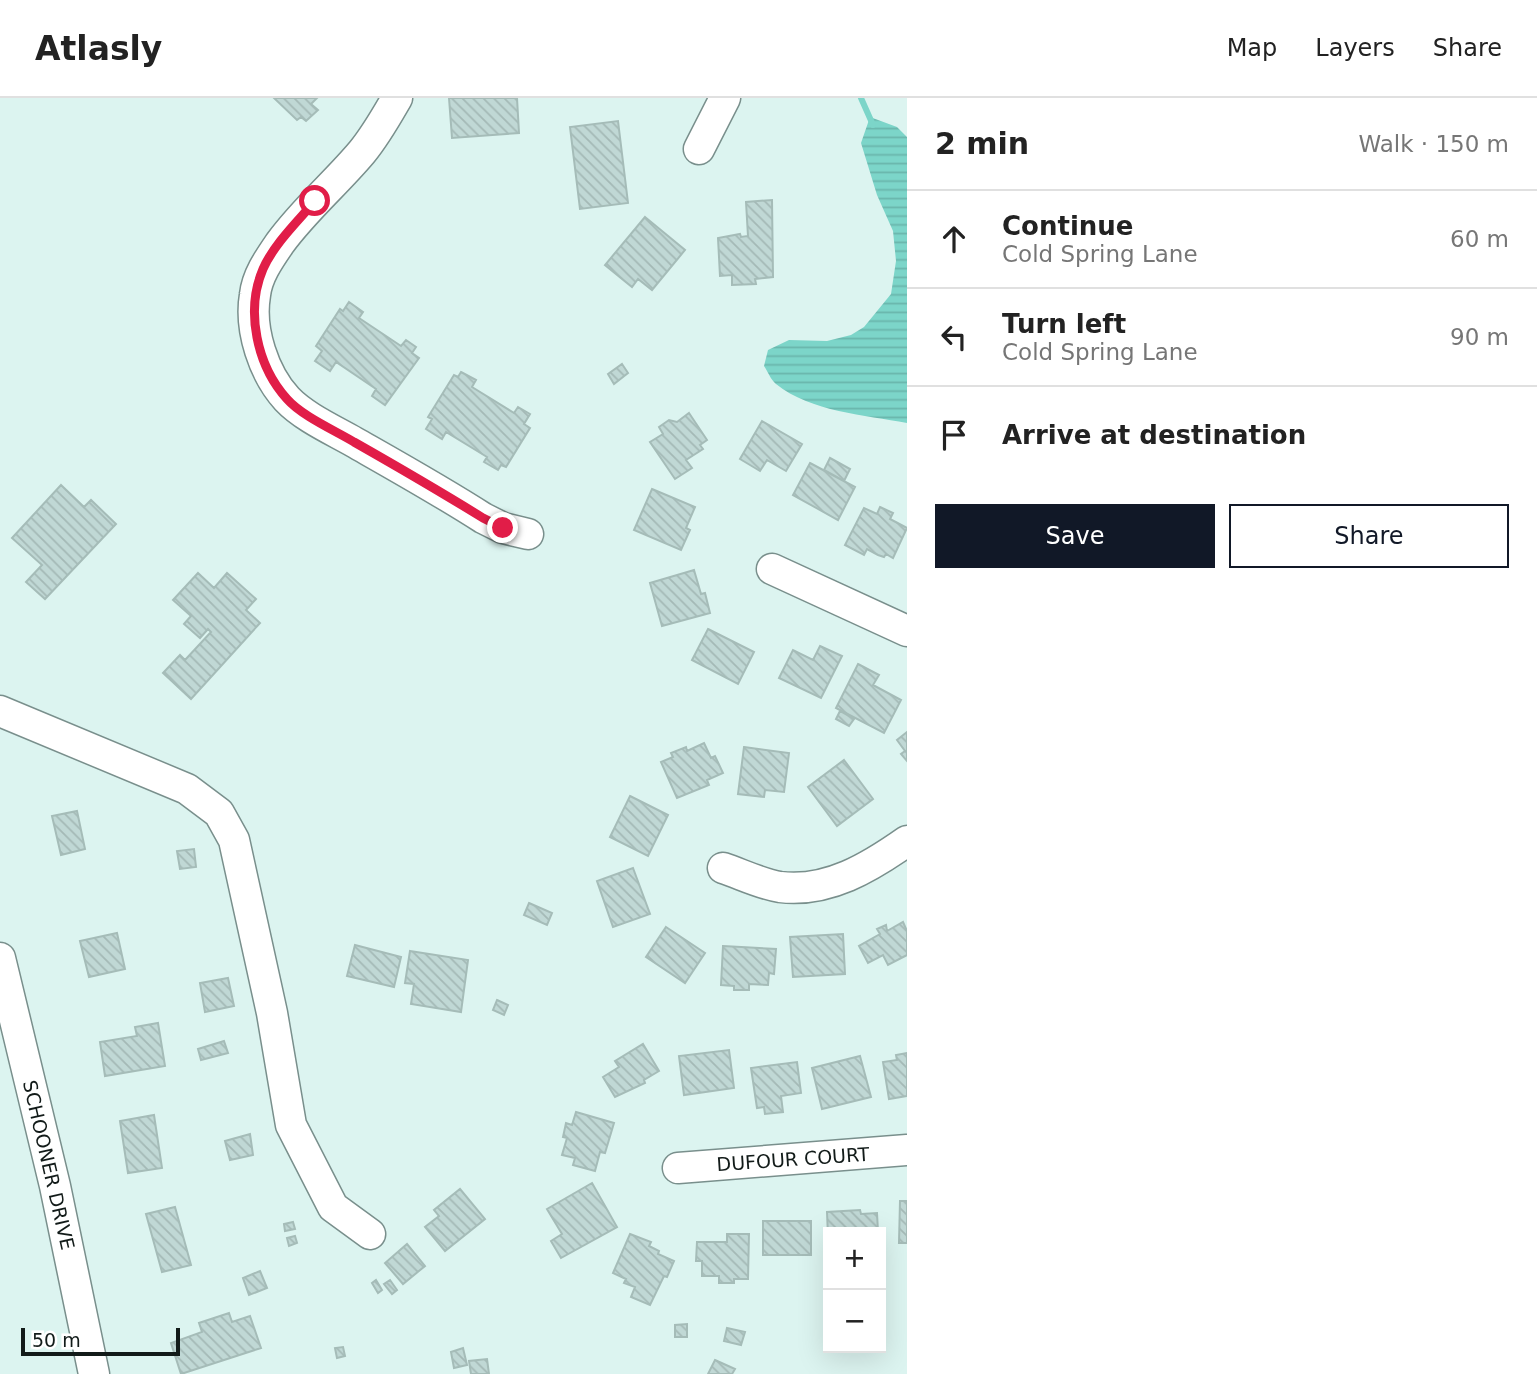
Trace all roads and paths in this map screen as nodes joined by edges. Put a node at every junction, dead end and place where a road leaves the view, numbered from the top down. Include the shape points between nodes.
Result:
1 (397, 98) edge
2 (724, 98) edge
3 (699, 149) dead end
4 (528, 534) dead end
5 (772, 569) dead end
6 (907, 631) edge
7 (0, 711) edge
8 (907, 841) edge
9 (723, 868) dead end
10 (0, 958) edge
11 (907, 1150) edge
12 (678, 1168) dead end
13 (370, 1234) dead end
14 (94, 1374) edge

1 - 4 street via 362,151 306,211 263,268 254,296 262,356 271,380 289,401 483,518
2 - 3 street
5 - 6 street
7 - 13 street via 187,789 219,813 234,839 291,1125 333,1207
8 - 9 street via 831,883 780,887
10 - 14 street, SCHOONER DRIVE
11 - 12 street, DUFOUR COURT

